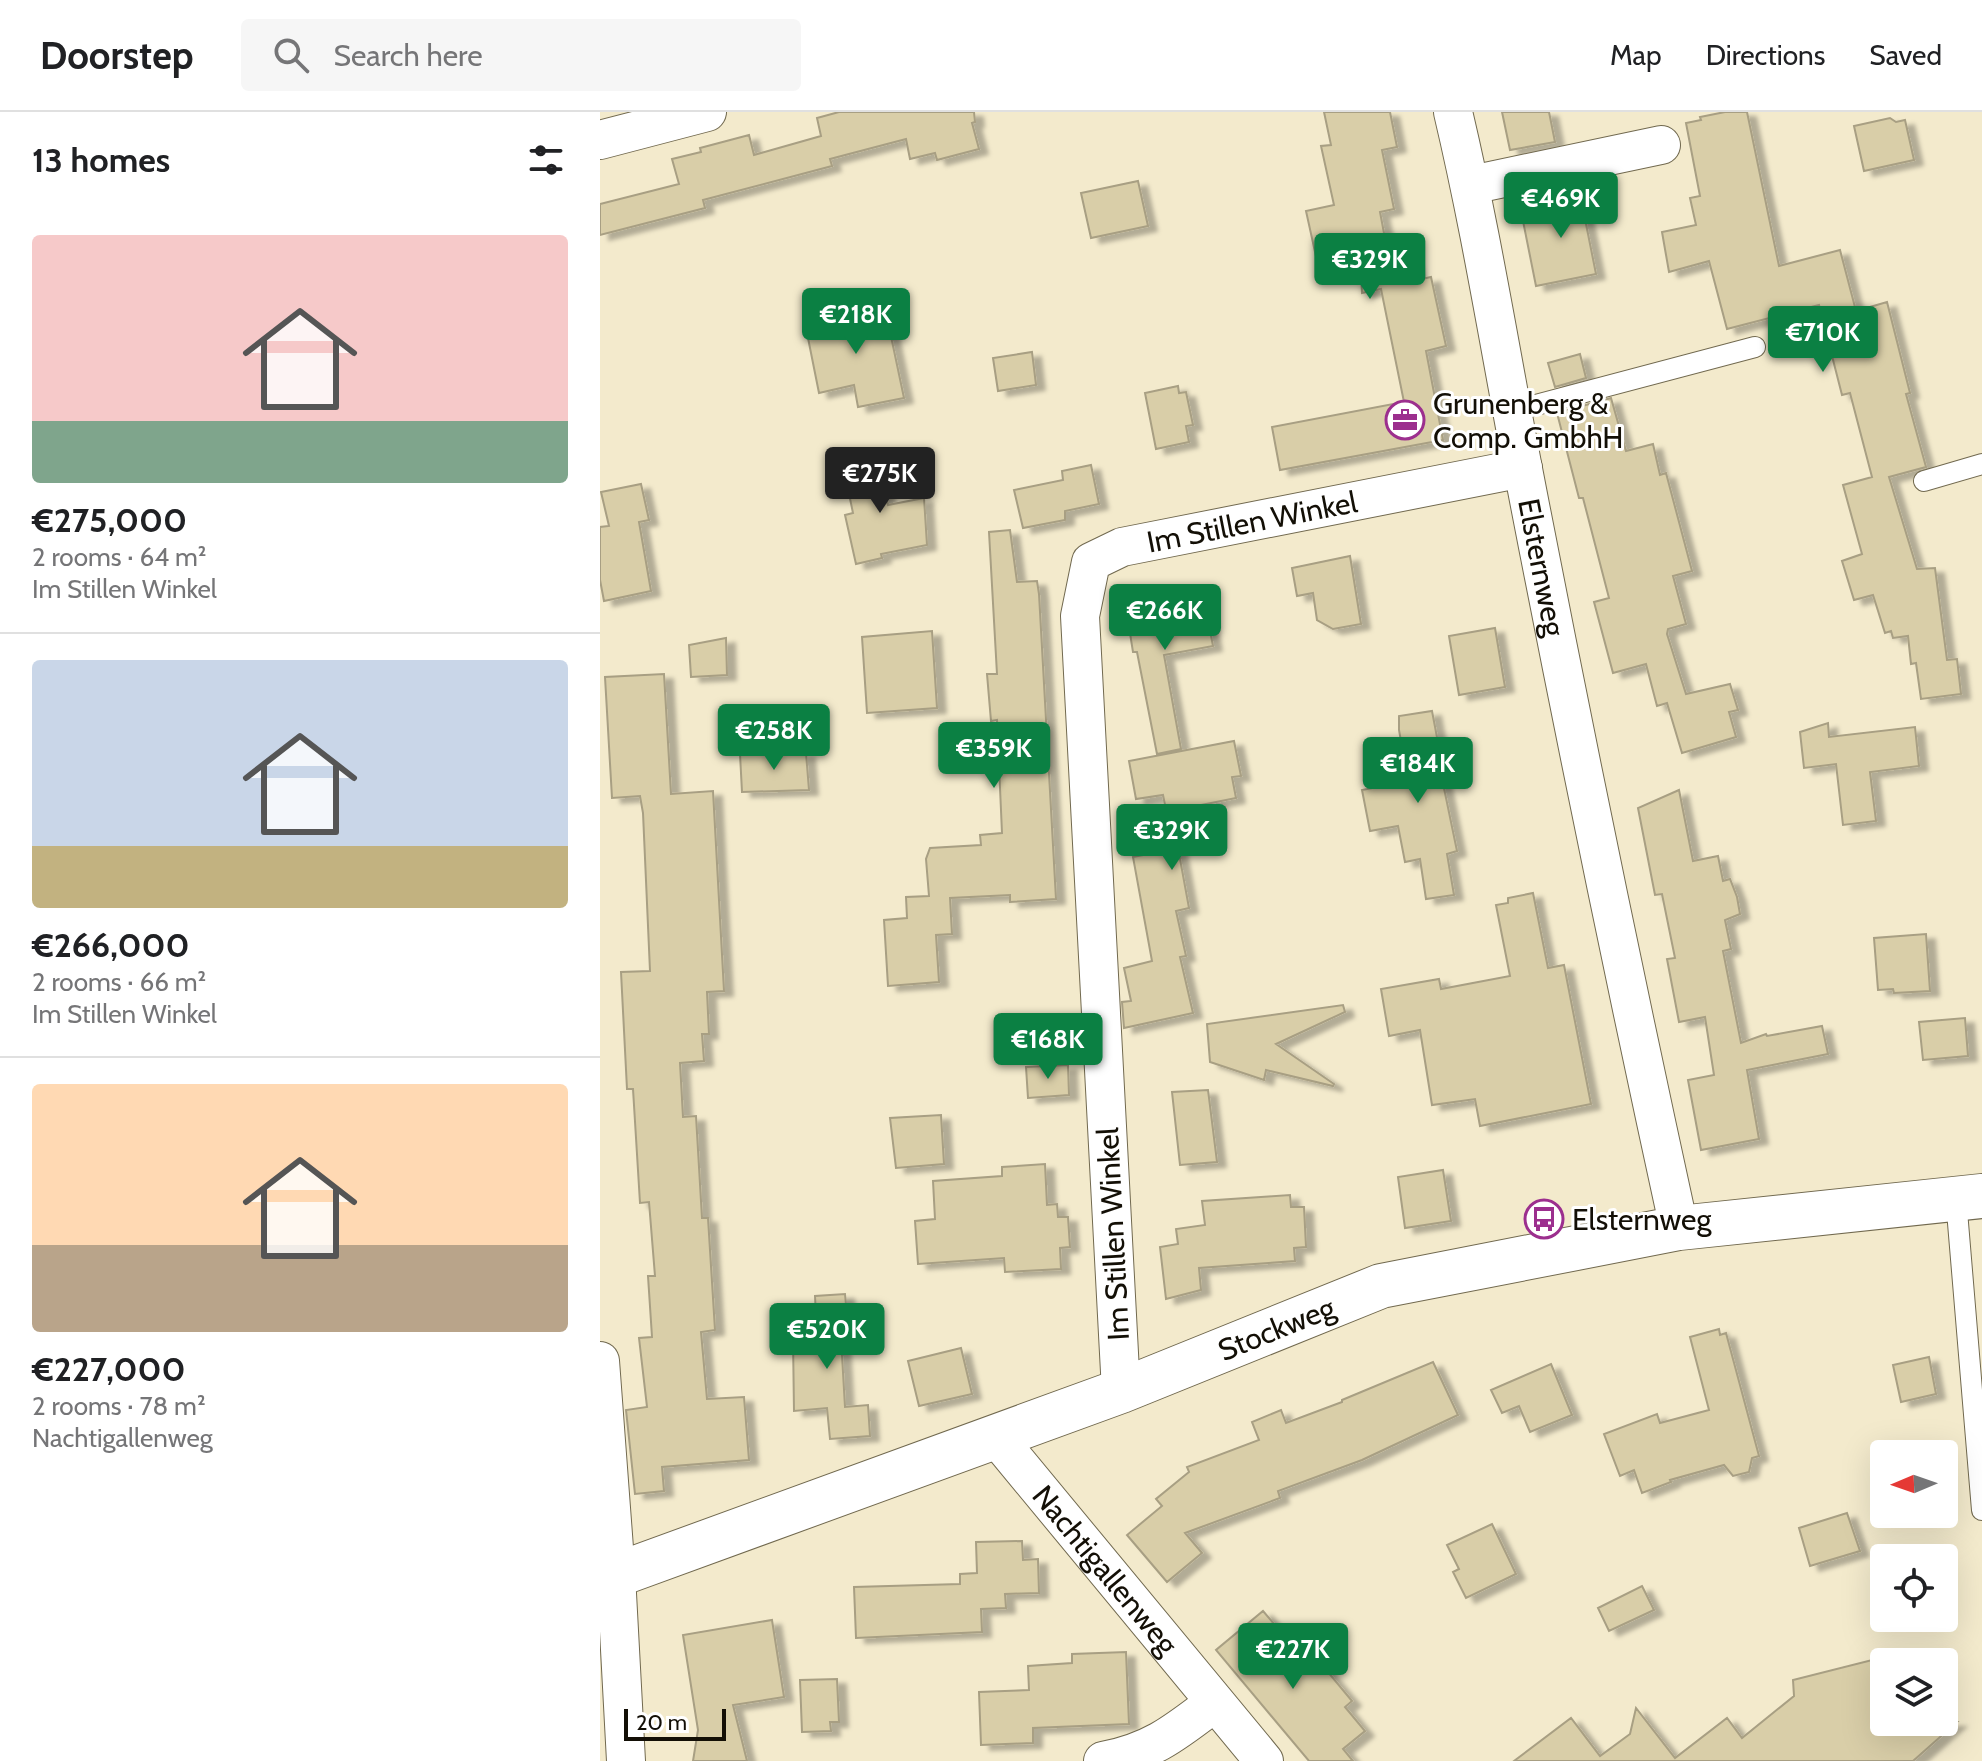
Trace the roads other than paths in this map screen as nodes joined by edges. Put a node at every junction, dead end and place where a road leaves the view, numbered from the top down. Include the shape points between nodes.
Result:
1 (707, 112) edge
2 (1453, 112) edge
3 (600, 140) edge
4 (1661, 145) dead end
5 (1471, 185) junction
6 (1755, 347) dead end
7 (1513, 411) junction
8 (1982, 464) edge
9 (1523, 468) junction
10 (1924, 481) dead end
11 (1969, 1197) edge
12 (1679, 1228) junction
13 (600, 1361) edge
14 (1121, 1391) junction
15 (996, 1437) junction
16 (1982, 1510) edge
17 (608, 1578) edge
18 (1214, 1703) junction
19 (626, 1761) edge
20 (1103, 1761) edge
21 (1264, 1761) edge

1 - 3 street
2 - 5 street, Elsternweg
4 - 5 street
5 - 7 street, Elsternweg
6 - 7 lane
7 - 9 street, Elsternweg
8 - 10 lane
9 - 12 street, Elsternweg
9 - 14 street, Im Stillen Winkel via 1122,547 1091,562 1080,616
11 - 12 street, Stockweg
11 - 16 lane
12 - 14 street, Stockweg via 1381,1286
13 - 17 street
14 - 15 street, Stockweg
15 - 17 street, Stockweg
15 - 18 street, Nachtigallenweg
17 - 19 street
18 - 20 street via 1162,1742
18 - 21 street, Nachtigallenweg

